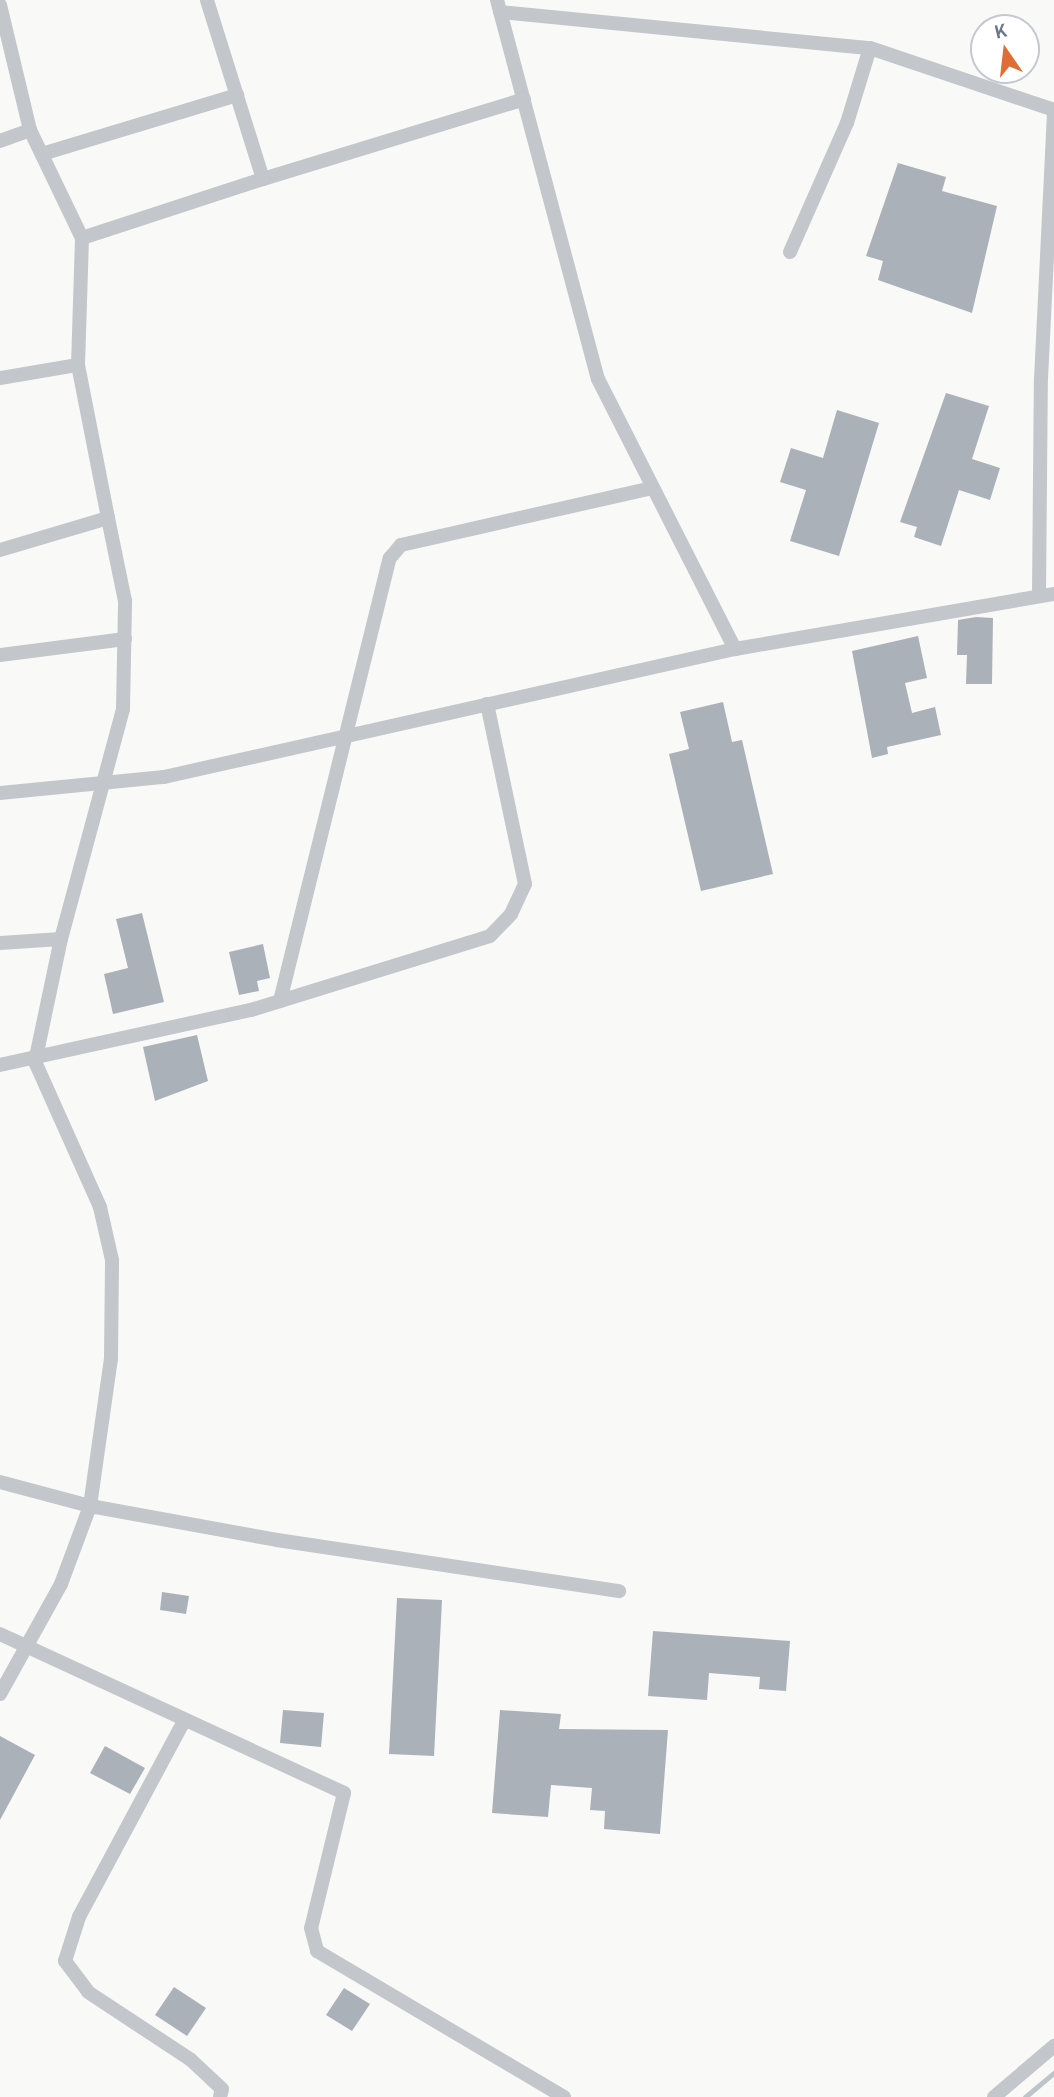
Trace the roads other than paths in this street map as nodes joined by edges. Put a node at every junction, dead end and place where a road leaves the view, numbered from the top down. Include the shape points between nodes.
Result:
1 (207, 0) edge
2 (0, 5) edge
3 (499, 6) edge
4 (870, 48) junction
5 (6, 58) edge
6 (237, 95) junction
7 (524, 99) junction
8 (1054, 110) edge
9 (30, 130) junction
10 (0, 141) edge
11 (42, 154) junction
12 (263, 179) junction
13 (82, 238) junction
14 (790, 252) dead end
15 (78, 365) junction
16 (0, 379) edge
17 (652, 488) junction
18 (108, 518) junction
19 (0, 550) edge
20 (1039, 594) junction
21 (1054, 594) edge
22 (125, 639) junction
23 (736, 649) junction
24 (0, 655) edge
25 (487, 704) junction
26 (345, 737) junction
27 (105, 787) junction
28 (0, 793) edge
29 (61, 939) junction
30 (0, 943) edge
31 (280, 1001) junction
32 (36, 1062) junction
33 (0, 1065) edge
34 (0, 1482) edge
35 (90, 1506) junction
36 (619, 1591) dead end
37 (0, 1634) edge
38 (27, 1646) junction
39 (0, 1694) edge
40 (184, 1721) junction
41 (1054, 2046) edge
42 (220, 2097) edge
43 (564, 2097) edge
44 (994, 2097) edge

1 - 6 street
2 - 5 street
3 - 4 street
3 - 7 street
4 - 8 street
4 - 14 street via 847,124
5 - 9 street
6 - 11 street
6 - 12 street
7 - 12 street
7 - 17 street via 598,379
8 - 20 street via 1041,379
9 - 10 street
9 - 11 street
11 - 13 street
12 - 13 street
13 - 15 street
15 - 16 street
15 - 18 street
17 - 23 street
17 - 26 street via 401,545 390,558
18 - 19 street
18 - 22 street via 125,601
20 - 21 street
20 - 23 street
22 - 24 street
22 - 27 street via 123,709
23 - 25 street
25 - 26 street
25 - 31 street via 525,884 512,914 490,936
26 - 27 street
26 - 31 street
27 - 28 street
27 - 29 street
29 - 30 street
29 - 32 street
31 - 32 street
32 - 33 street
32 - 35 street via 100,1207 112,1260 111,1359
34 - 35 street
35 - 36 street via 277,1540
35 - 38 street via 61,1584
37 - 38 street
38 - 39 street
38 - 40 street
40 - 42 street via 79,1917 65,1961 88,1992 191,2060 222,2089
40 - 43 street via 344,1793 311,1928 317,1951
41 - 44 street

